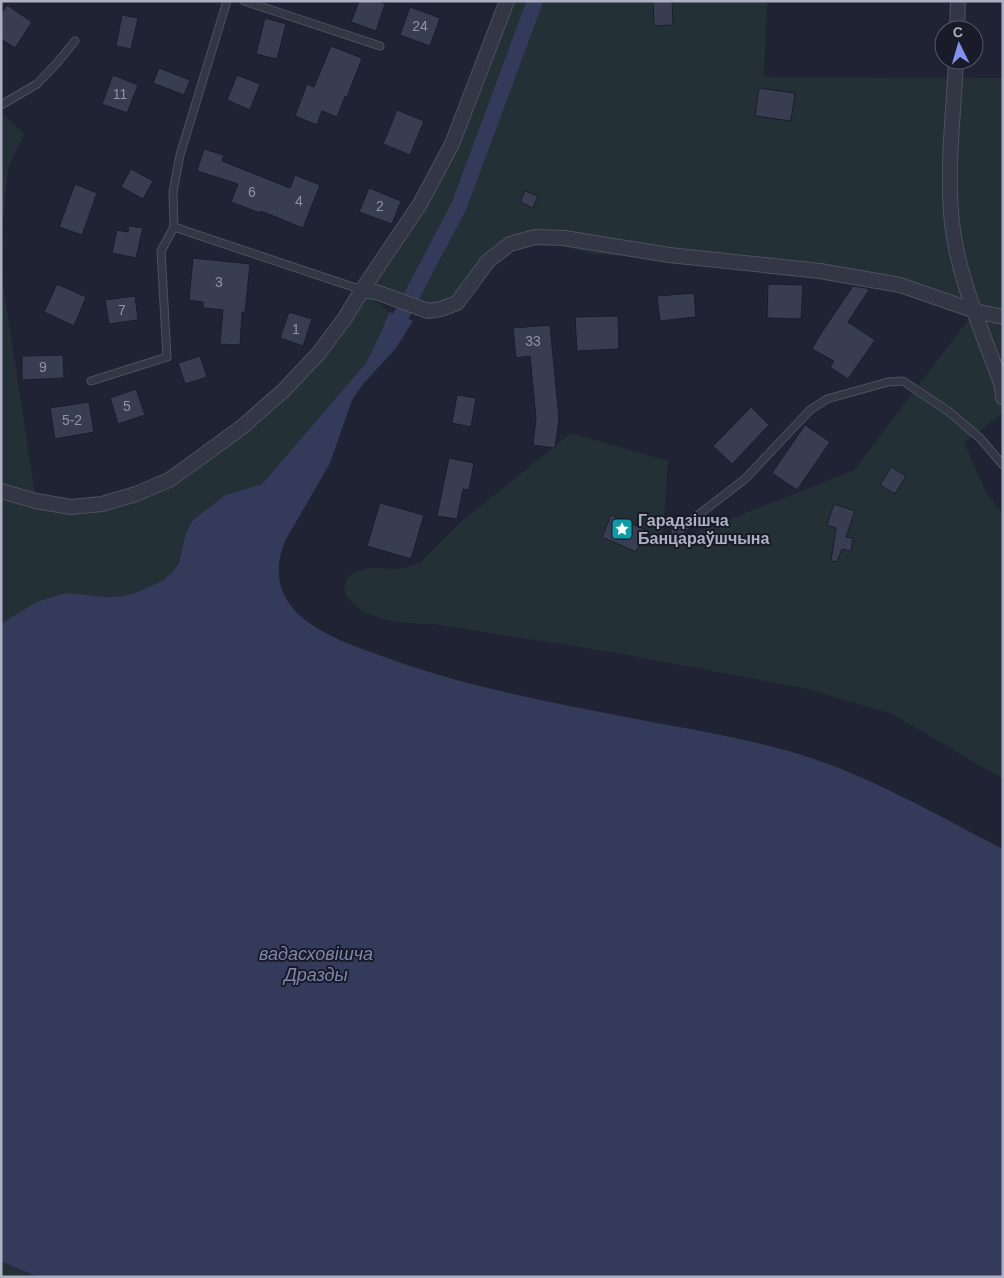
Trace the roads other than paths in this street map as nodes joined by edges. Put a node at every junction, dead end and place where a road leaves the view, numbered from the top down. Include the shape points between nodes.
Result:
1 (227, 1) edge
2 (244, 1) edge
3 (507, 1) edge
4 (958, 1) edge
5 (957, 20) edge
6 (75, 41) dead end
7 (380, 46) dead end
8 (956, 70) edge
9 (1, 105) edge
10 (174, 227) junction
11 (362, 290) junction
12 (975, 311) junction
13 (1003, 317) edge
14 (91, 381) dead end
15 (1003, 397) edge
16 (1003, 465) edge
17 (1, 491) edge
18 (676, 532) dead end

1 - 10 lane via 180,155 173,192
2 - 7 lane
3 - 11 street via 452,144 420,204
4 - 5 street
6 - 9 lane via 37,84
8 - 12 street via 950,135 951,212 960,268
10 - 11 lane
10 - 14 lane via 161,251 167,357
11 - 12 street via 428,311 457,303 488,261 510,244 535,237 820,271 900,285
11 - 17 street via 318,354 283,391 242,427 169,480 102,504 71,507
12 - 13 street
12 - 15 street
16 - 18 lane via 980,438 948,411 902,381 888,382 827,399 810,410 745,479

